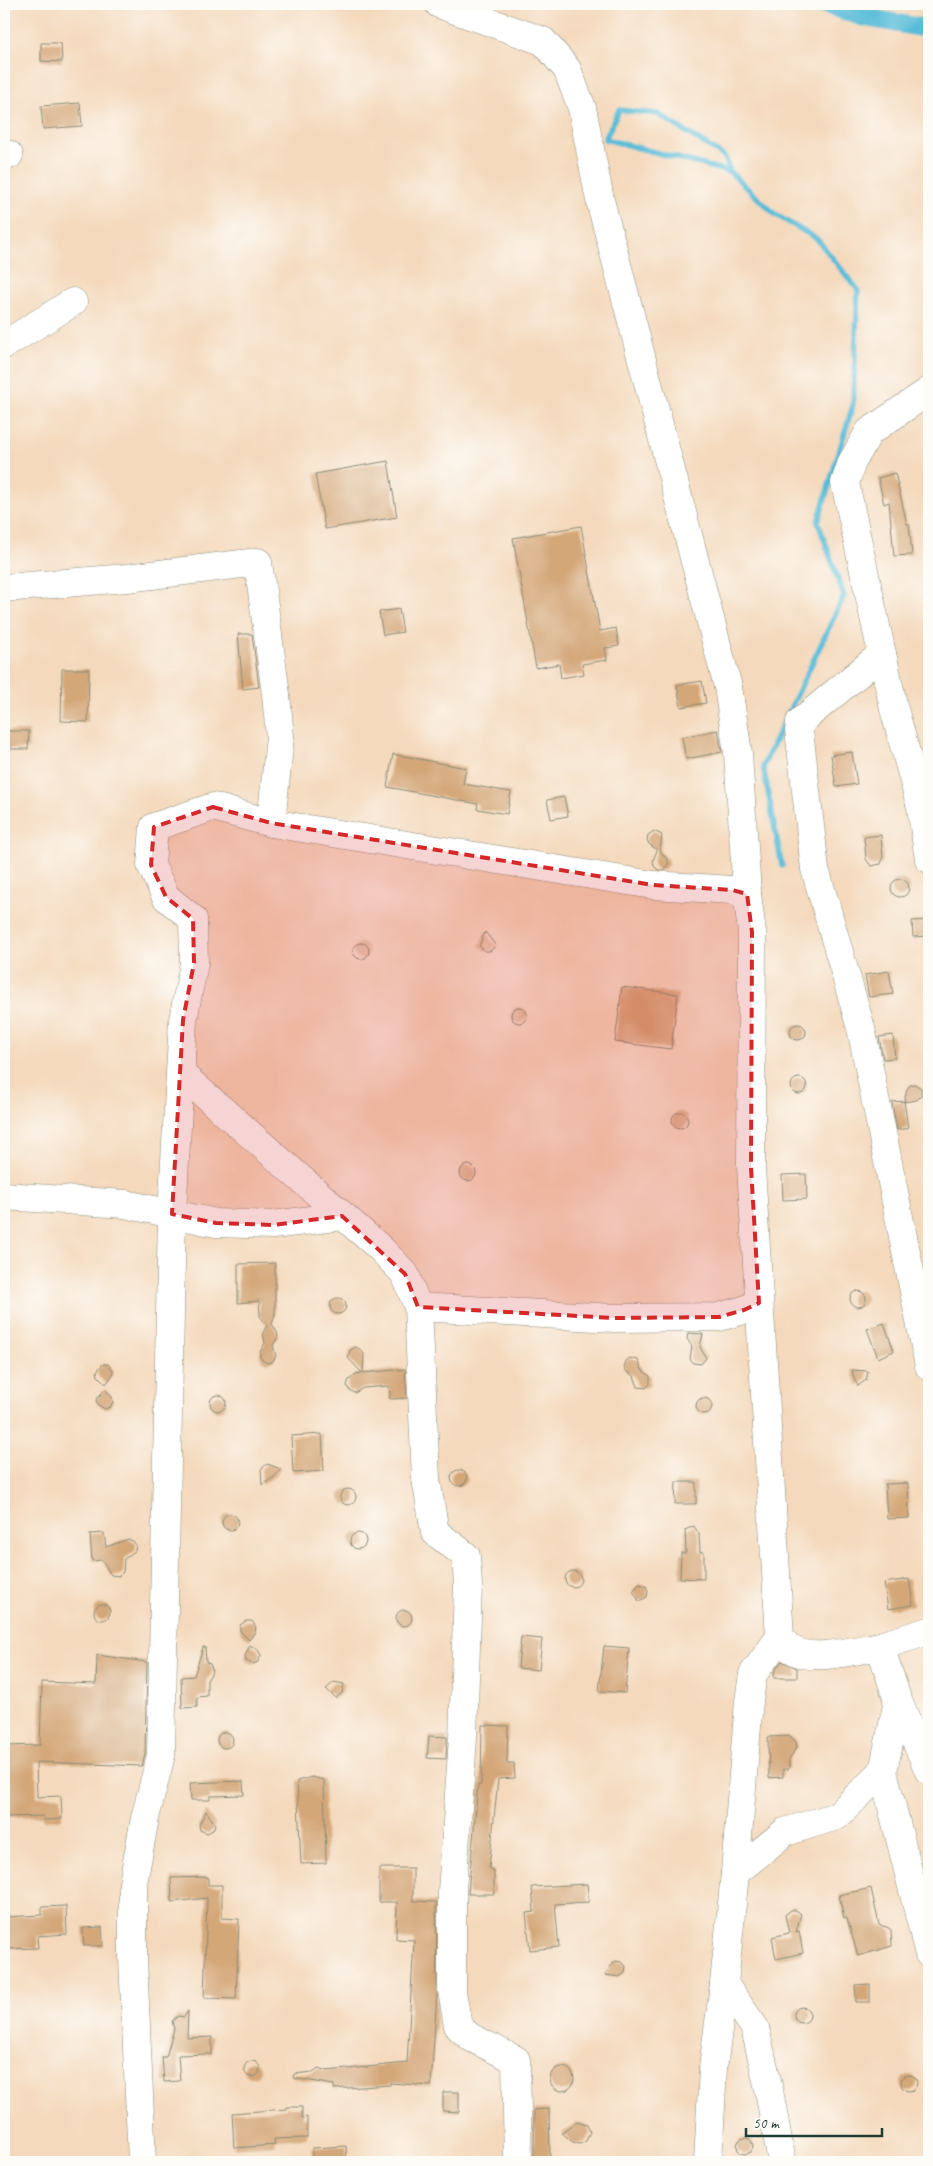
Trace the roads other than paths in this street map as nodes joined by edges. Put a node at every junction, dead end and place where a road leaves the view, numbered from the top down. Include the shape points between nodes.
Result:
1 (439, 4) edge
2 (73, 302) dead end
3 (4, 345) edge
4 (929, 391) edge
5 (4, 588) edge
6 (882, 654) junction
7 (271, 823) junction
8 (929, 859) edge
9 (747, 894) junction
10 (183, 1020) junction
11 (4, 1196) edge
12 (172, 1214) junction
13 (342, 1216) junction
14 (759, 1303) junction
15 (418, 1306) junction
16 (929, 1366) edge
17 (929, 1631) edge
18 (780, 1637) junction
19 (880, 1646) junction
20 (898, 1701) junction
21 (883, 1771) junction
22 (929, 1771) edge
23 (735, 1873) junction
24 (929, 1954) edge
25 (724, 1984) junction
26 (142, 2162) edge
27 (518, 2162) edge
28 (708, 2162) edge
29 (782, 2162) edge

1 - 9 street via 543,41 567,69 582,108 600,200 728,687 738,753
2 - 3 street
4 - 6 street via 869,432 852,462 845,483
5 - 7 street via 127,578 258,562 280,737
6 - 8 street via 921,807
6 - 16 street via 800,722 799,730 815,869 861,1028
7 - 9 street via 653,886 732,890
7 - 10 street via 212,806 154,827 151,864 166,897 193,920 194,963
9 - 14 street via 752,932 750,1167
10 - 12 street
10 - 13 street via 181,1074
11 - 12 street via 125,1204
12 - 13 street via 216,1223 273,1224
12 - 26 street via 161,1755 133,1883
13 - 15 street via 405,1274
14 - 15 street via 720,1317 623,1318
14 - 18 street
15 - 27 street via 426,1479 435,1532 466,1556 468,1585 463,1738 452,1891 452,1991 458,2026 470,2037 516,2060
17 - 19 street
18 - 19 street via 789,1648 813,1656
18 - 23 street via 754,1674
19 - 20 street
20 - 21 street
20 - 22 street
21 - 23 street via 837,1816 785,1832
21 - 24 street
23 - 25 street
25 - 28 street via 713,2068
25 - 29 street via 755,2028

